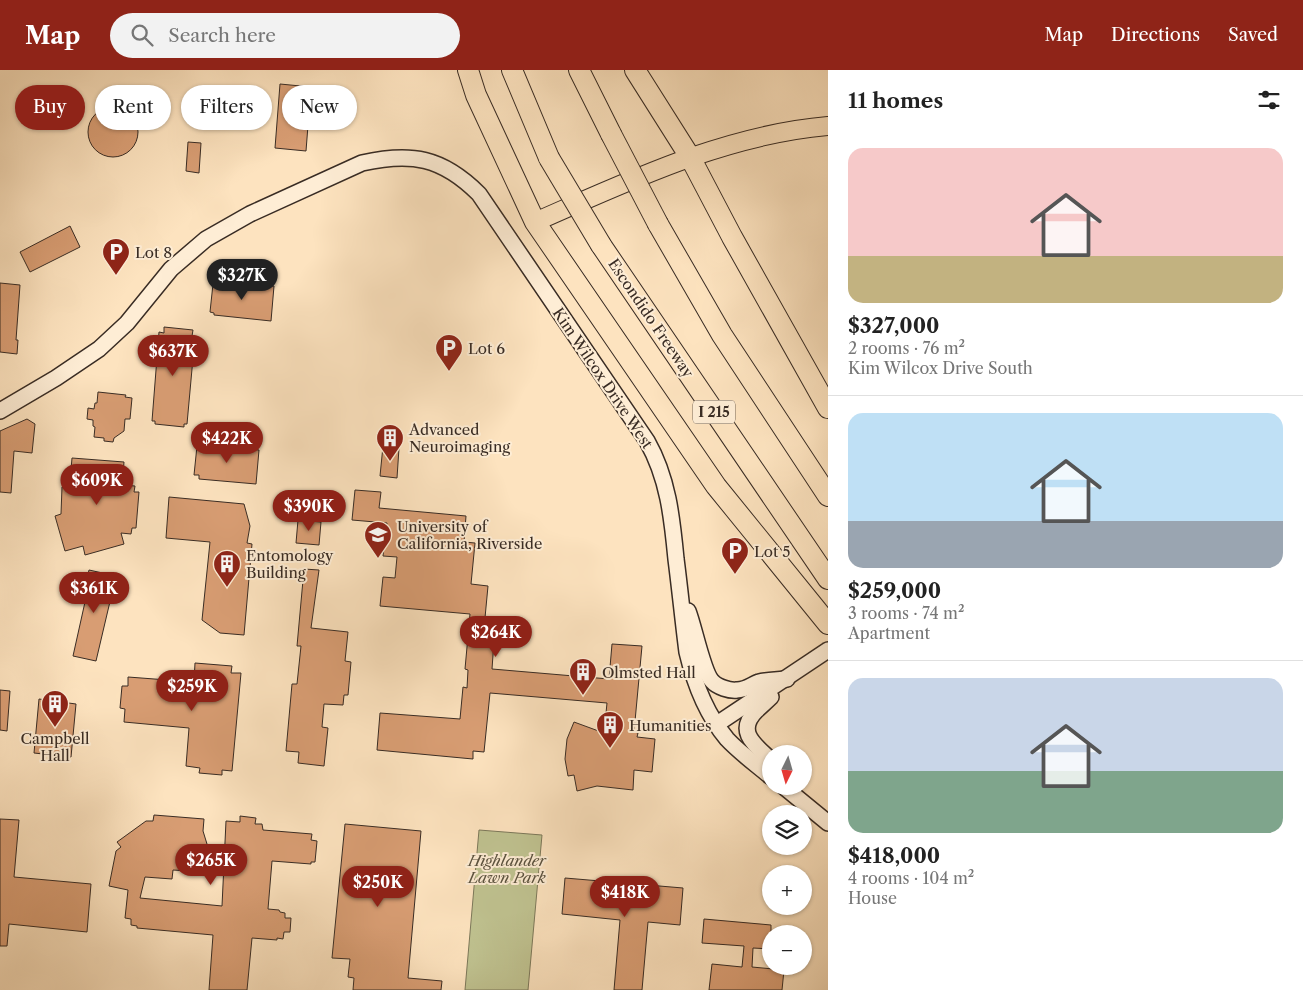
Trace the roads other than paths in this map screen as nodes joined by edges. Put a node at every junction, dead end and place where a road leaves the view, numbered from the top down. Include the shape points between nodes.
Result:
1 (468, 70) edge
2 (512, 70) edge
3 (579, 70) edge
4 (635, 70) edge
5 (828, 126) edge
6 (690, 157) junction
7 (535, 222) junction
8 (828, 408) edge
9 (0, 411) edge
10 (828, 496) edge
11 (828, 578) edge
12 (679, 588) junction
13 (825, 620) edge
14 (828, 650) edge
15 (786, 679) junction
16 (717, 724) junction
17 (762, 751) edge
18 (762, 769) edge
19 (796, 795) edge
20 (828, 823) edge

1 - 7 highway via 476,95
2 - 11 highway, Escondido Freeway / I 215, bridge via 549,158 601,245
3 - 10 highway, bridge via 658,224 722,335
4 - 6 highway
5 - 6 main road via 757,136
6 - 7 main road
6 - 8 highway
7 - 13 highway via 716,486
9 - 12 street, Kim Wilcox Drive West via 99,349 127,323 171,269 206,239 250,214 362,163 385,158 419,159 452,171 479,194 647,440 670,500
12 - 15 street via 713,683 736,690
12 - 16 street, Kim Wilcox Drive West via 692,672
14 - 15 street
15 - 16 street
15 - 17 street via 750,719 747,731
16 - 18 street, Kim Wilcox Drive West via 727,738
19 - 20 street

